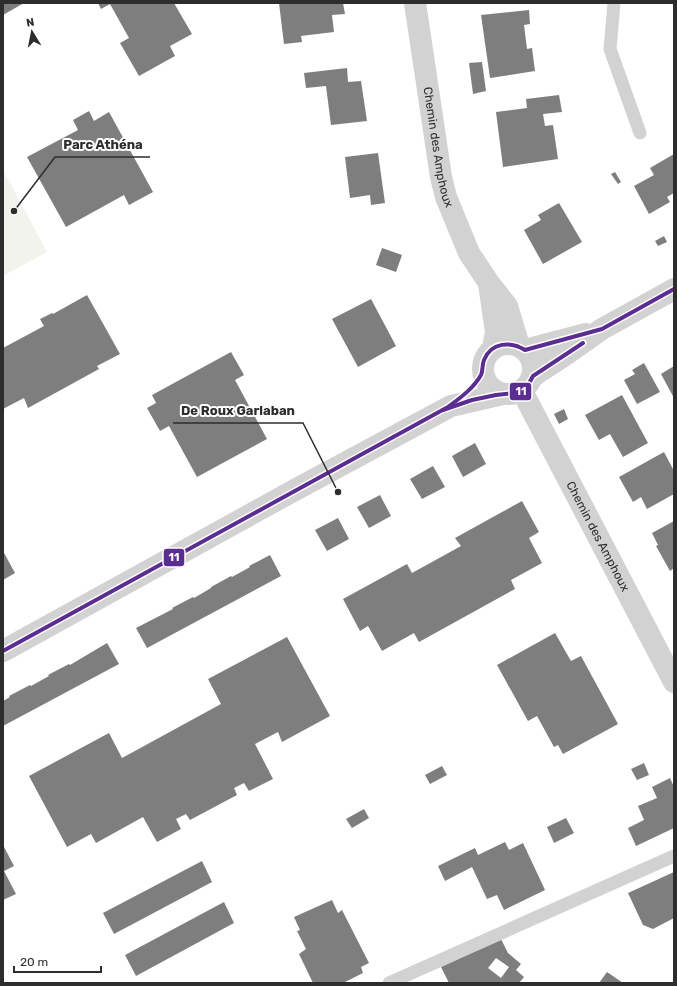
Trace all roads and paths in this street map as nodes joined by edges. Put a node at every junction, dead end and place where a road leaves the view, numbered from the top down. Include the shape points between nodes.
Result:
1 (415, 3) edge
2 (614, 3) edge
3 (640, 133) dead end
4 (489, 283) junction
5 (674, 289) edge
6 (602, 329) junction
7 (493, 348) junction
8 (522, 348) junction
9 (482, 373) junction
10 (519, 387) junction
11 (451, 406) junction
12 (3, 651) edge
13 (674, 682) edge
14 (674, 856) edge
15 (389, 983) edge

1 - 4 street, Chemin des Amphoux via 446,197 469,253
2 - 3 lane via 610,49
4 - 7 street, Chemin des Amphoux via 496,332
4 - 8 street, Chemin des Amphoux via 507,306
5 - 6 street
6 - 8 street via 565,340
6 - 10 street
7 - 8 street via 510,343
7 - 9 street via 486,355
8 - 10 street via 531,357 534,366
9 - 10 street via 486,383 494,390
9 - 11 street
10 - 11 street
10 - 13 street, Chemin des Amphoux
11 - 12 street
14 - 15 lane

